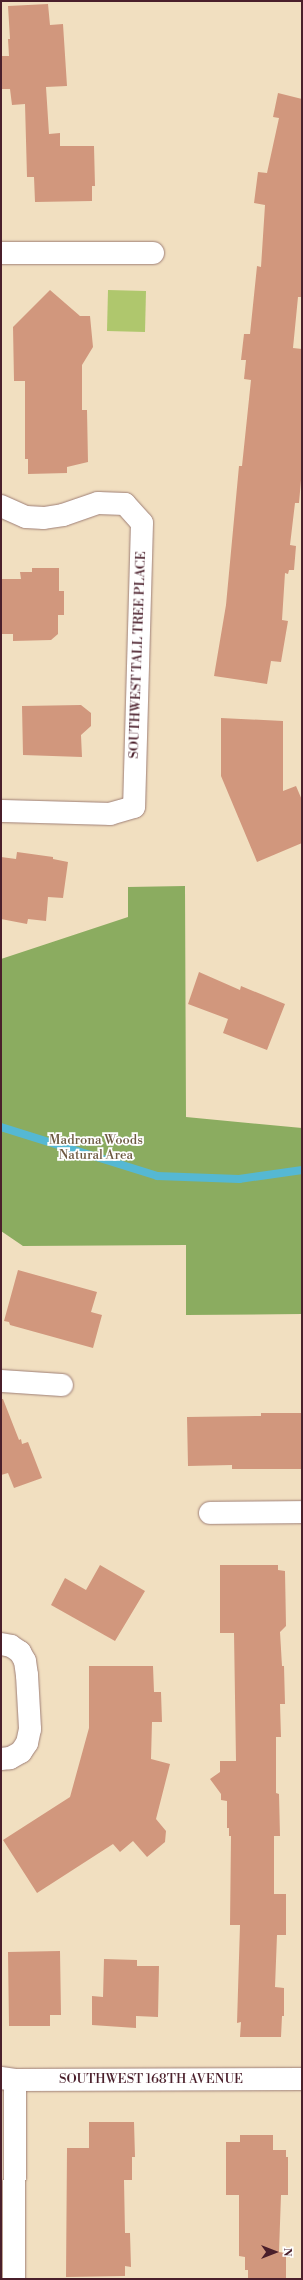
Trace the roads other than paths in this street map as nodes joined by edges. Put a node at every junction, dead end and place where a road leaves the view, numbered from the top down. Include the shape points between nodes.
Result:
1 (1, 252) edge
2 (153, 252) dead end
3 (1, 506) edge
4 (1, 811) edge
5 (1, 1381) edge
6 (62, 1385) dead end
7 (302, 1512) edge
8 (210, 1513) dead end
9 (1, 1644) edge
10 (1, 1759) edge
11 (8, 2079) edge
12 (302, 2079) edge
13 (14, 2279) edge

1 - 2 street
3 - 4 street, SOUTHWEST TALL TREE PLACE via 26,517 44,518 98,504 125,504 142,523 134,807 110,814
5 - 6 street
7 - 8 street
9 - 10 street via 11,1646 20,1652 25,1661 30,1729 27,1743 21,1752 10,1758
11 - 12 street, SOUTHWEST 168TH AVENUE
11 - 13 street

